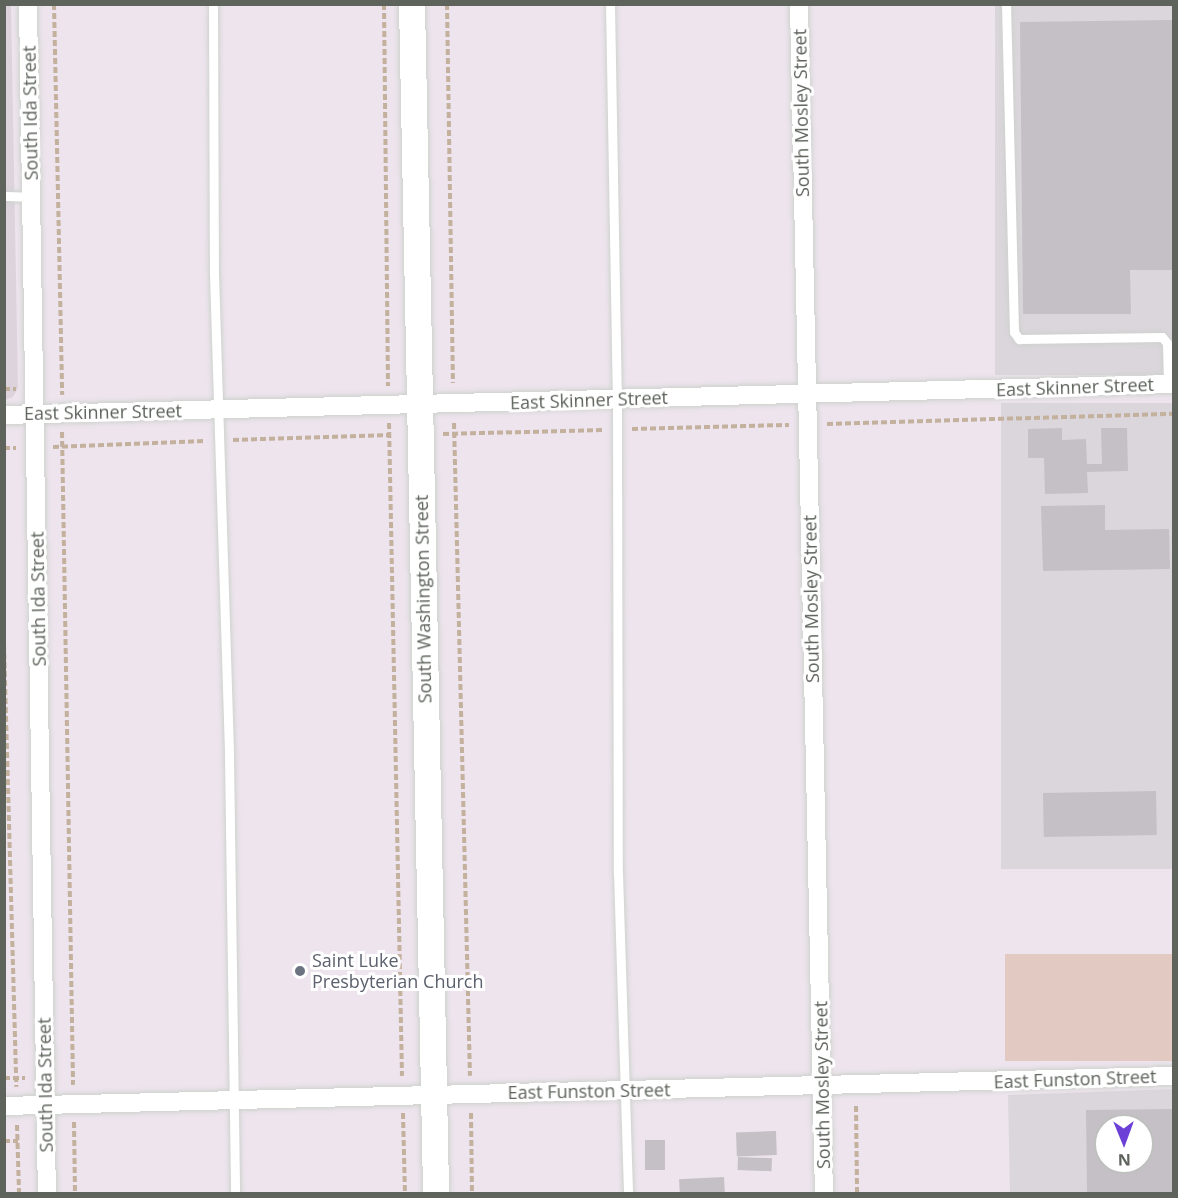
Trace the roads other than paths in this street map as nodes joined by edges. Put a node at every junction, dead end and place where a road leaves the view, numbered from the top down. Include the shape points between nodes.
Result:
1 (28, 4) edge
2 (213, 4) edge
3 (412, 4) edge
4 (610, 4) edge
5 (799, 4) edge
6 (1006, 4) edge
7 (4, 196) edge
8 (31, 197) junction
9 (1171, 384) edge
10 (806, 394) junction
11 (617, 399) junction
12 (418, 405) junction
13 (221, 410) junction
14 (35, 414) junction
15 (4, 415) edge
16 (1173, 1076) edge
17 (822, 1085) junction
18 (625, 1090) junction
19 (434, 1095) junction
20 (234, 1100) junction
21 (46, 1105) junction
22 (11, 1106) edge
23 (47, 1194) edge
24 (235, 1194) edge
25 (436, 1194) edge
26 (628, 1194) edge
27 (824, 1194) edge

1 - 8 street, South Ida Street
2 - 13 lane via 214,274
3 - 12 street, South Washington Street
4 - 11 lane
5 - 10 street, South Mosley Street
6 - 9 lane via 1014,332 1019,339 1162,337 1167,343
7 - 8 lane
8 - 14 street, South Ida Street
9 - 10 street, East Skinner Street
10 - 11 street, East Skinner Street
10 - 17 street, South Mosley Street
11 - 12 street, East Skinner Street
11 - 18 lane via 618,873
12 - 13 street, East Skinner Street
12 - 19 street, South Washington Street
13 - 14 street, East Skinner Street
13 - 20 lane
14 - 15 street, East Skinner Street
14 - 21 street, South Ida Street
16 - 17 street, East Funston Street
17 - 18 street, East Funston Street
17 - 27 street, South Mosley Street
18 - 19 street, East Funston Street
18 - 26 lane
19 - 20 street, East Funston Street
19 - 25 street, South Washington Street
20 - 21 street, East Funston Street
20 - 24 lane
21 - 22 street, East Funston Street
21 - 23 street, South Ida Street

